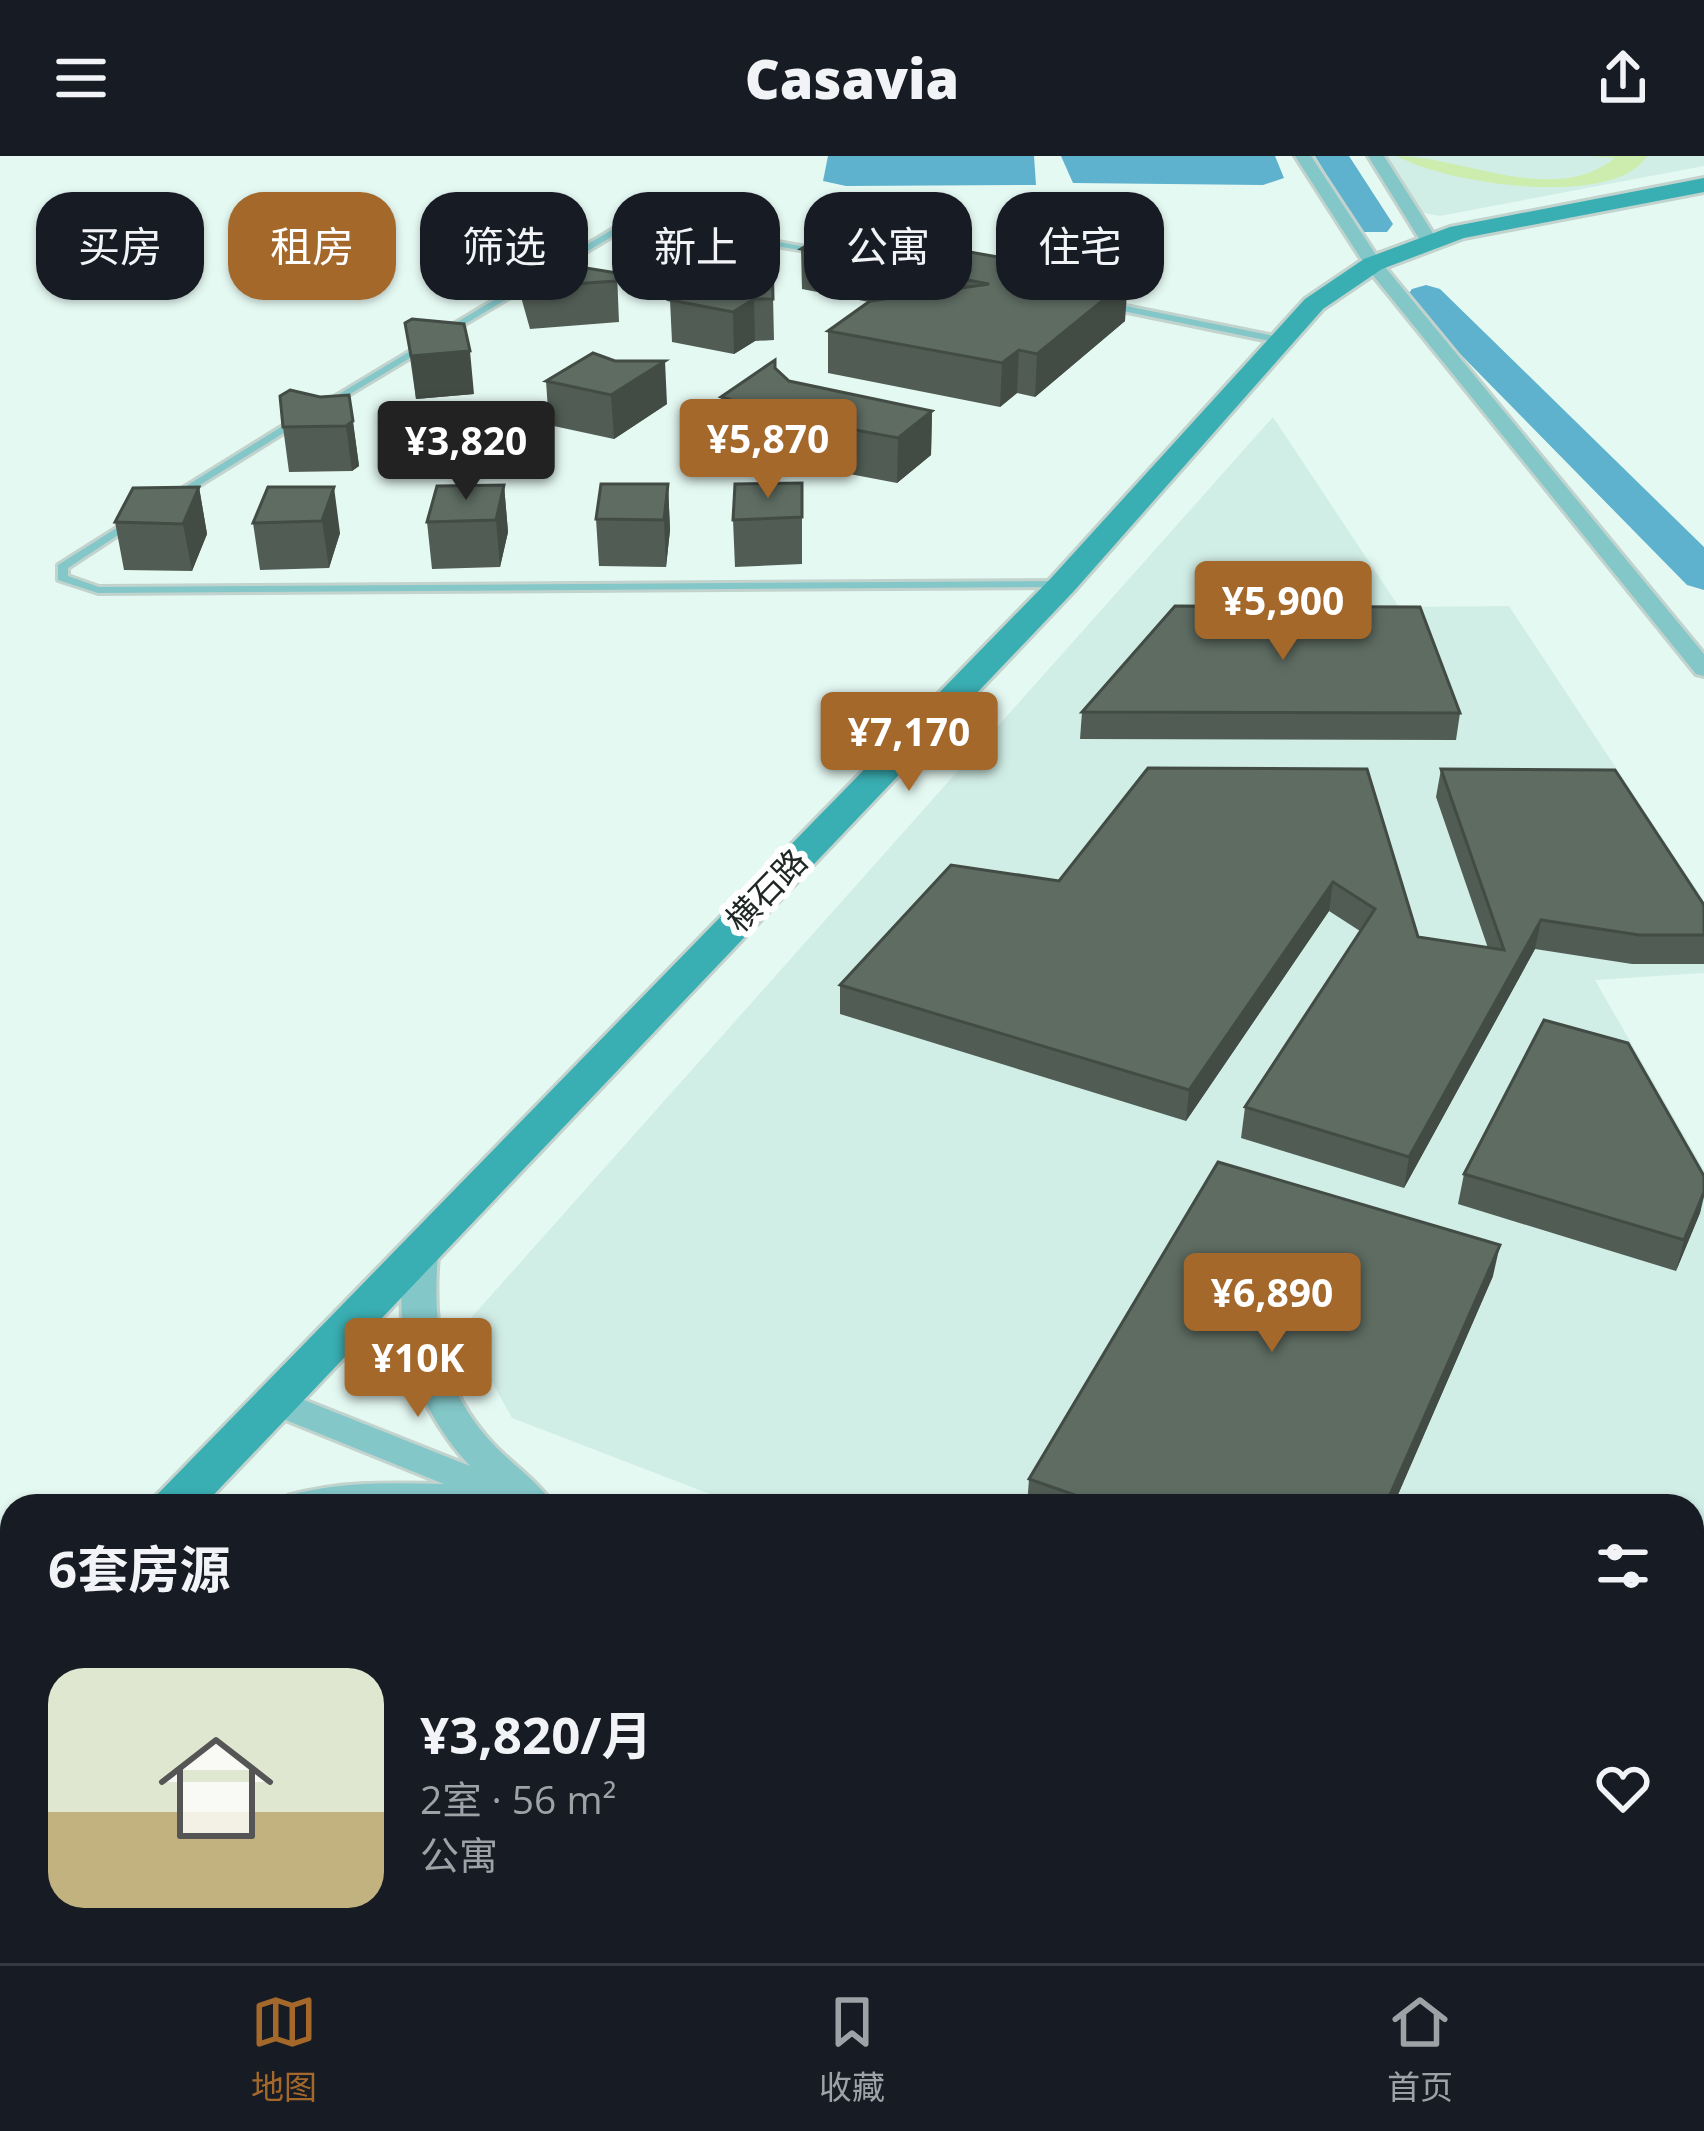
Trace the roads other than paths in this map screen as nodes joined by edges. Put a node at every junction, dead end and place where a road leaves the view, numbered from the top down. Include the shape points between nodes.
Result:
1 (1303, 156) edge
2 (1376, 156) edge
3 (1704, 184) edge
4 (1429, 241) junction
5 (804, 248) edge
6 (1373, 264) junction
7 (1095, 302) edge
8 (1280, 340) junction
9 (1063, 584) junction
10 (1704, 668) edge
11 (423, 1244) junction
12 (274, 1401) junction
13 (184, 1494) edge
14 (504, 1494) edge
15 (520, 1494) edge

1 - 6 street
2 - 4 street
3 - 4 main road, 横石路
4 - 6 main road, 横石路
5 - 9 lane via 656,223 616,230 75,556 62,578 98,590
6 - 8 main road, 横石路 via 1331,290
6 - 10 street
7 - 8 lane
8 - 9 main road, 横石路
9 - 11 main road, 横石路
11 - 12 main road, 横石路
11 - 15 street via 413,1298 420,1352 442,1407
12 - 13 main road, 横石路
12 - 14 street

